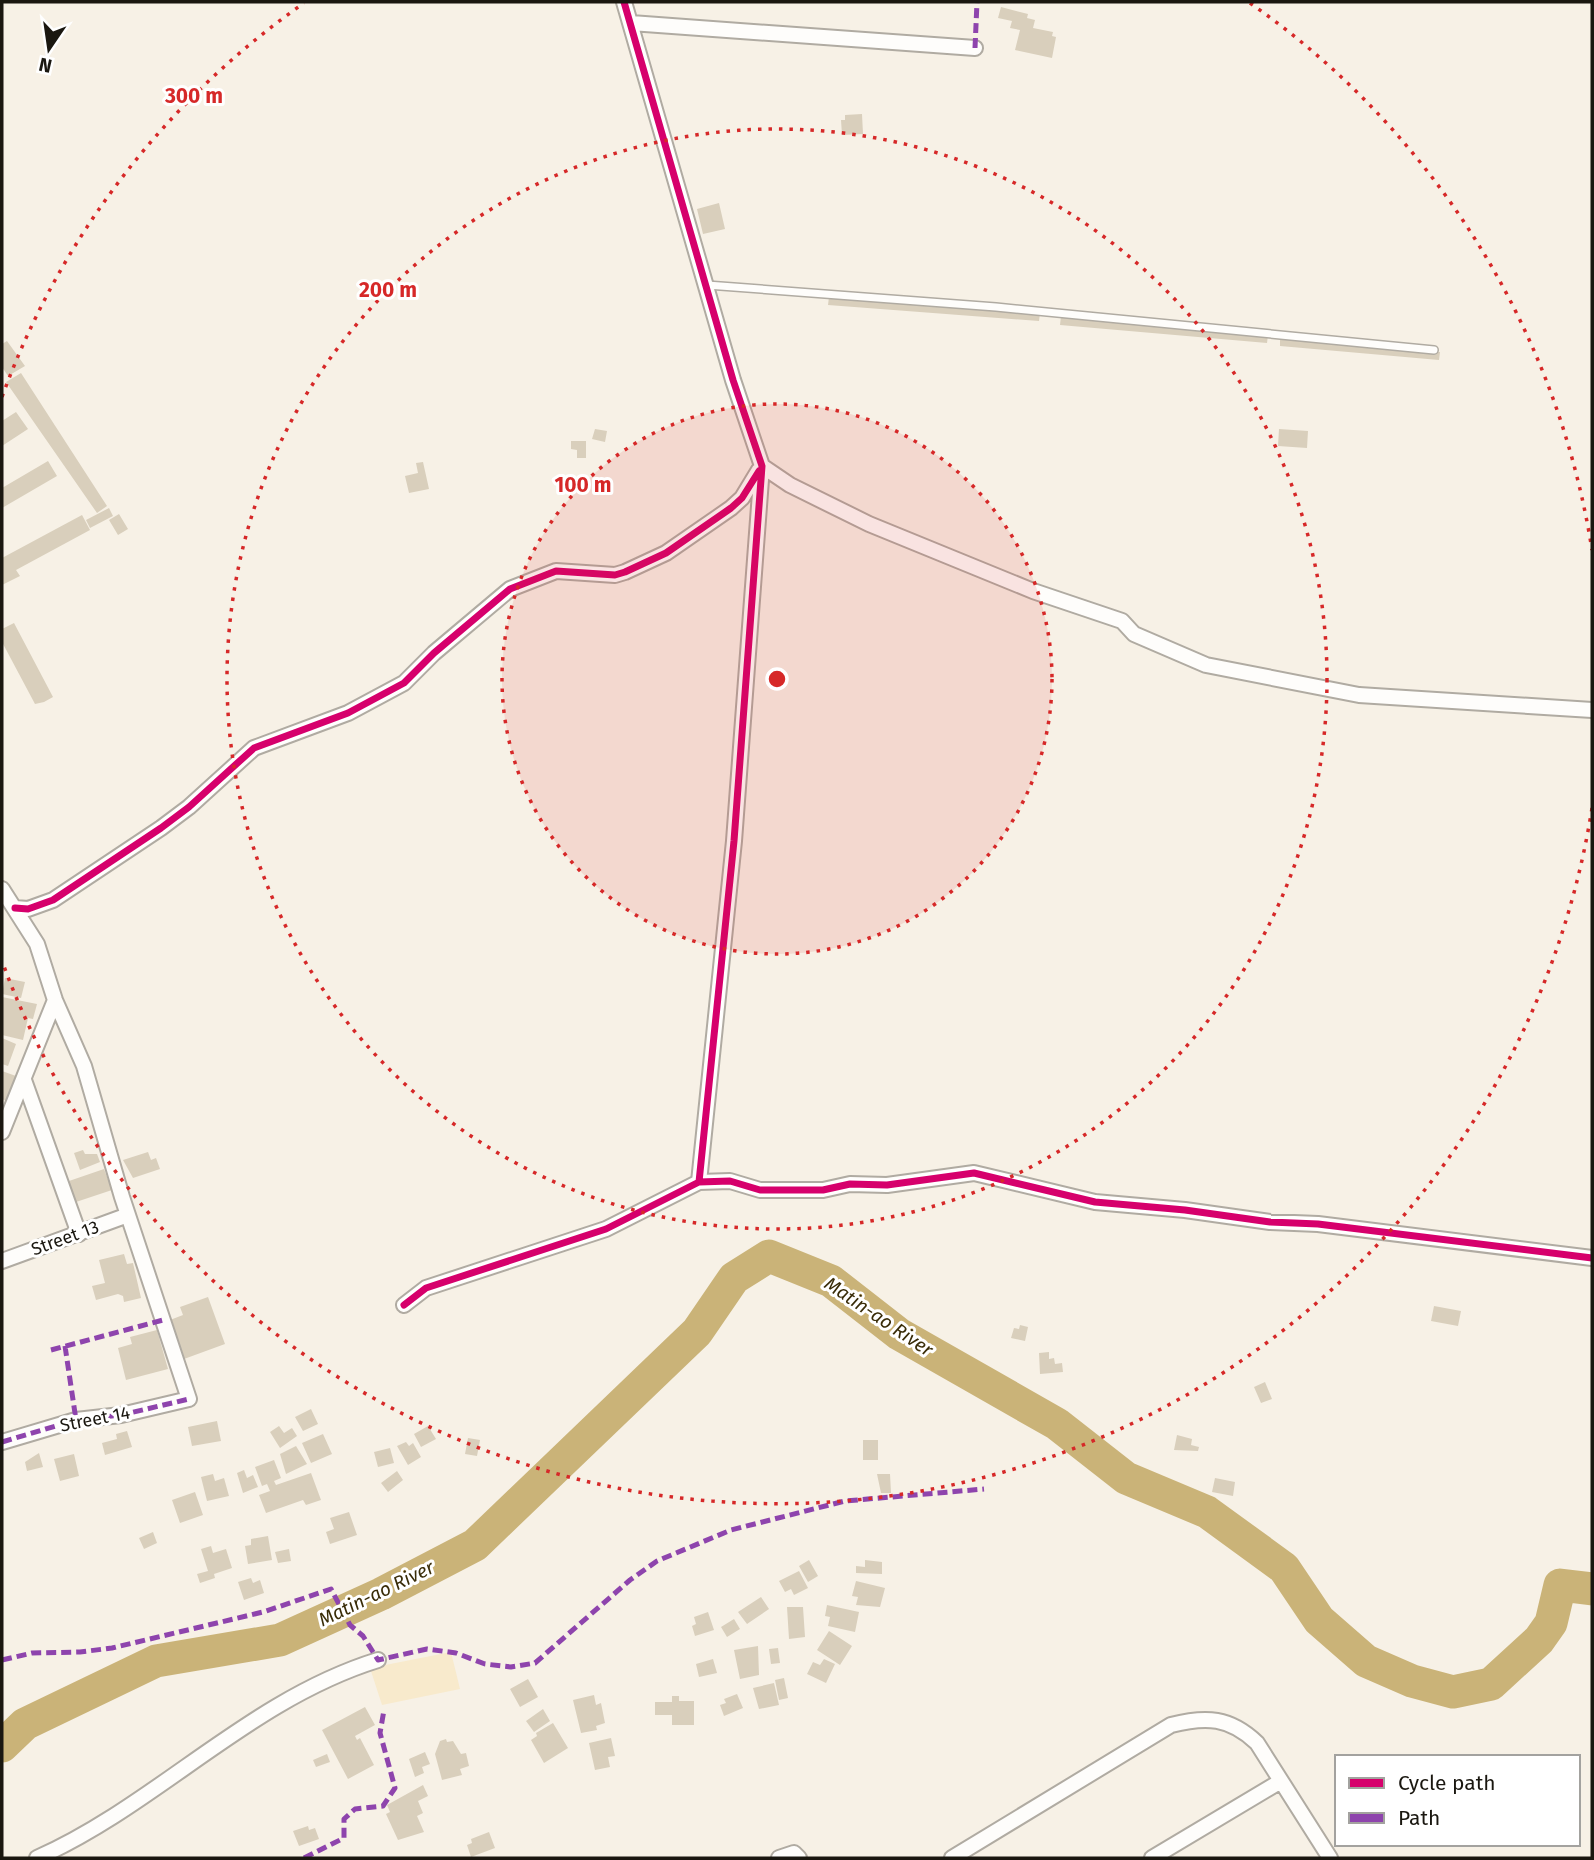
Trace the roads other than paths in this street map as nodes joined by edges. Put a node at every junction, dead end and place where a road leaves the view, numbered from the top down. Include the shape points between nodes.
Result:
1 (624, 2) edge
2 (631, 23) junction
3 (975, 48) dead end
4 (707, 285) junction
5 (1433, 350) dead end
6 (762, 466) junction
7 (1592, 710) edge
8 (2, 889) edge
9 (15, 908) junction
10 (55, 1000) junction
11 (24, 1080) junction
12 (2, 1132) edge
13 (699, 1182) junction
14 (128, 1214) junction
15 (79, 1234) junction
16 (1592, 1258) edge
17 (2, 1261) edge
18 (404, 1305) dead end
19 (2, 1441) edge
20 (378, 1660) dead end
21 (1282, 1781) junction
22 (37, 1858) edge
23 (779, 1858) edge
24 (799, 1858) edge
25 (952, 1858) edge
26 (1152, 1858) edge
27 (1330, 1858) edge

1 - 2 street
2 - 3 street
2 - 4 street
4 - 5 lane via 996,307
4 - 6 street
6 - 7 street via 869,524 1033,591 1122,621 1134,634 1206,665 1359,695
6 - 9 street via 742,498 666,553 615,575 556,572 510,589 404,683 348,713 254,748 161,828 53,900 28,909
6 - 13 street via 734,842
8 - 9 street
9 - 10 street via 37,944
10 - 11 street
10 - 14 street via 91,1087
11 - 12 street
11 - 15 street
13 - 16 street via 730,1181 760,1190 824,1190 974,1173 1114,1205 1318,1224
13 - 18 street via 606,1229 426,1288
14 - 15 street, Street 13
14 - 19 street, Street 14 via 189,1399 76,1420
15 - 17 street, Street 13
20 - 22 street via 294,1695 212,1746 126,1811
21 - 25 street via 1243,1730 1198,1718 1171,1725
21 - 26 street
21 - 27 street
23 - 24 street via 789,1853

